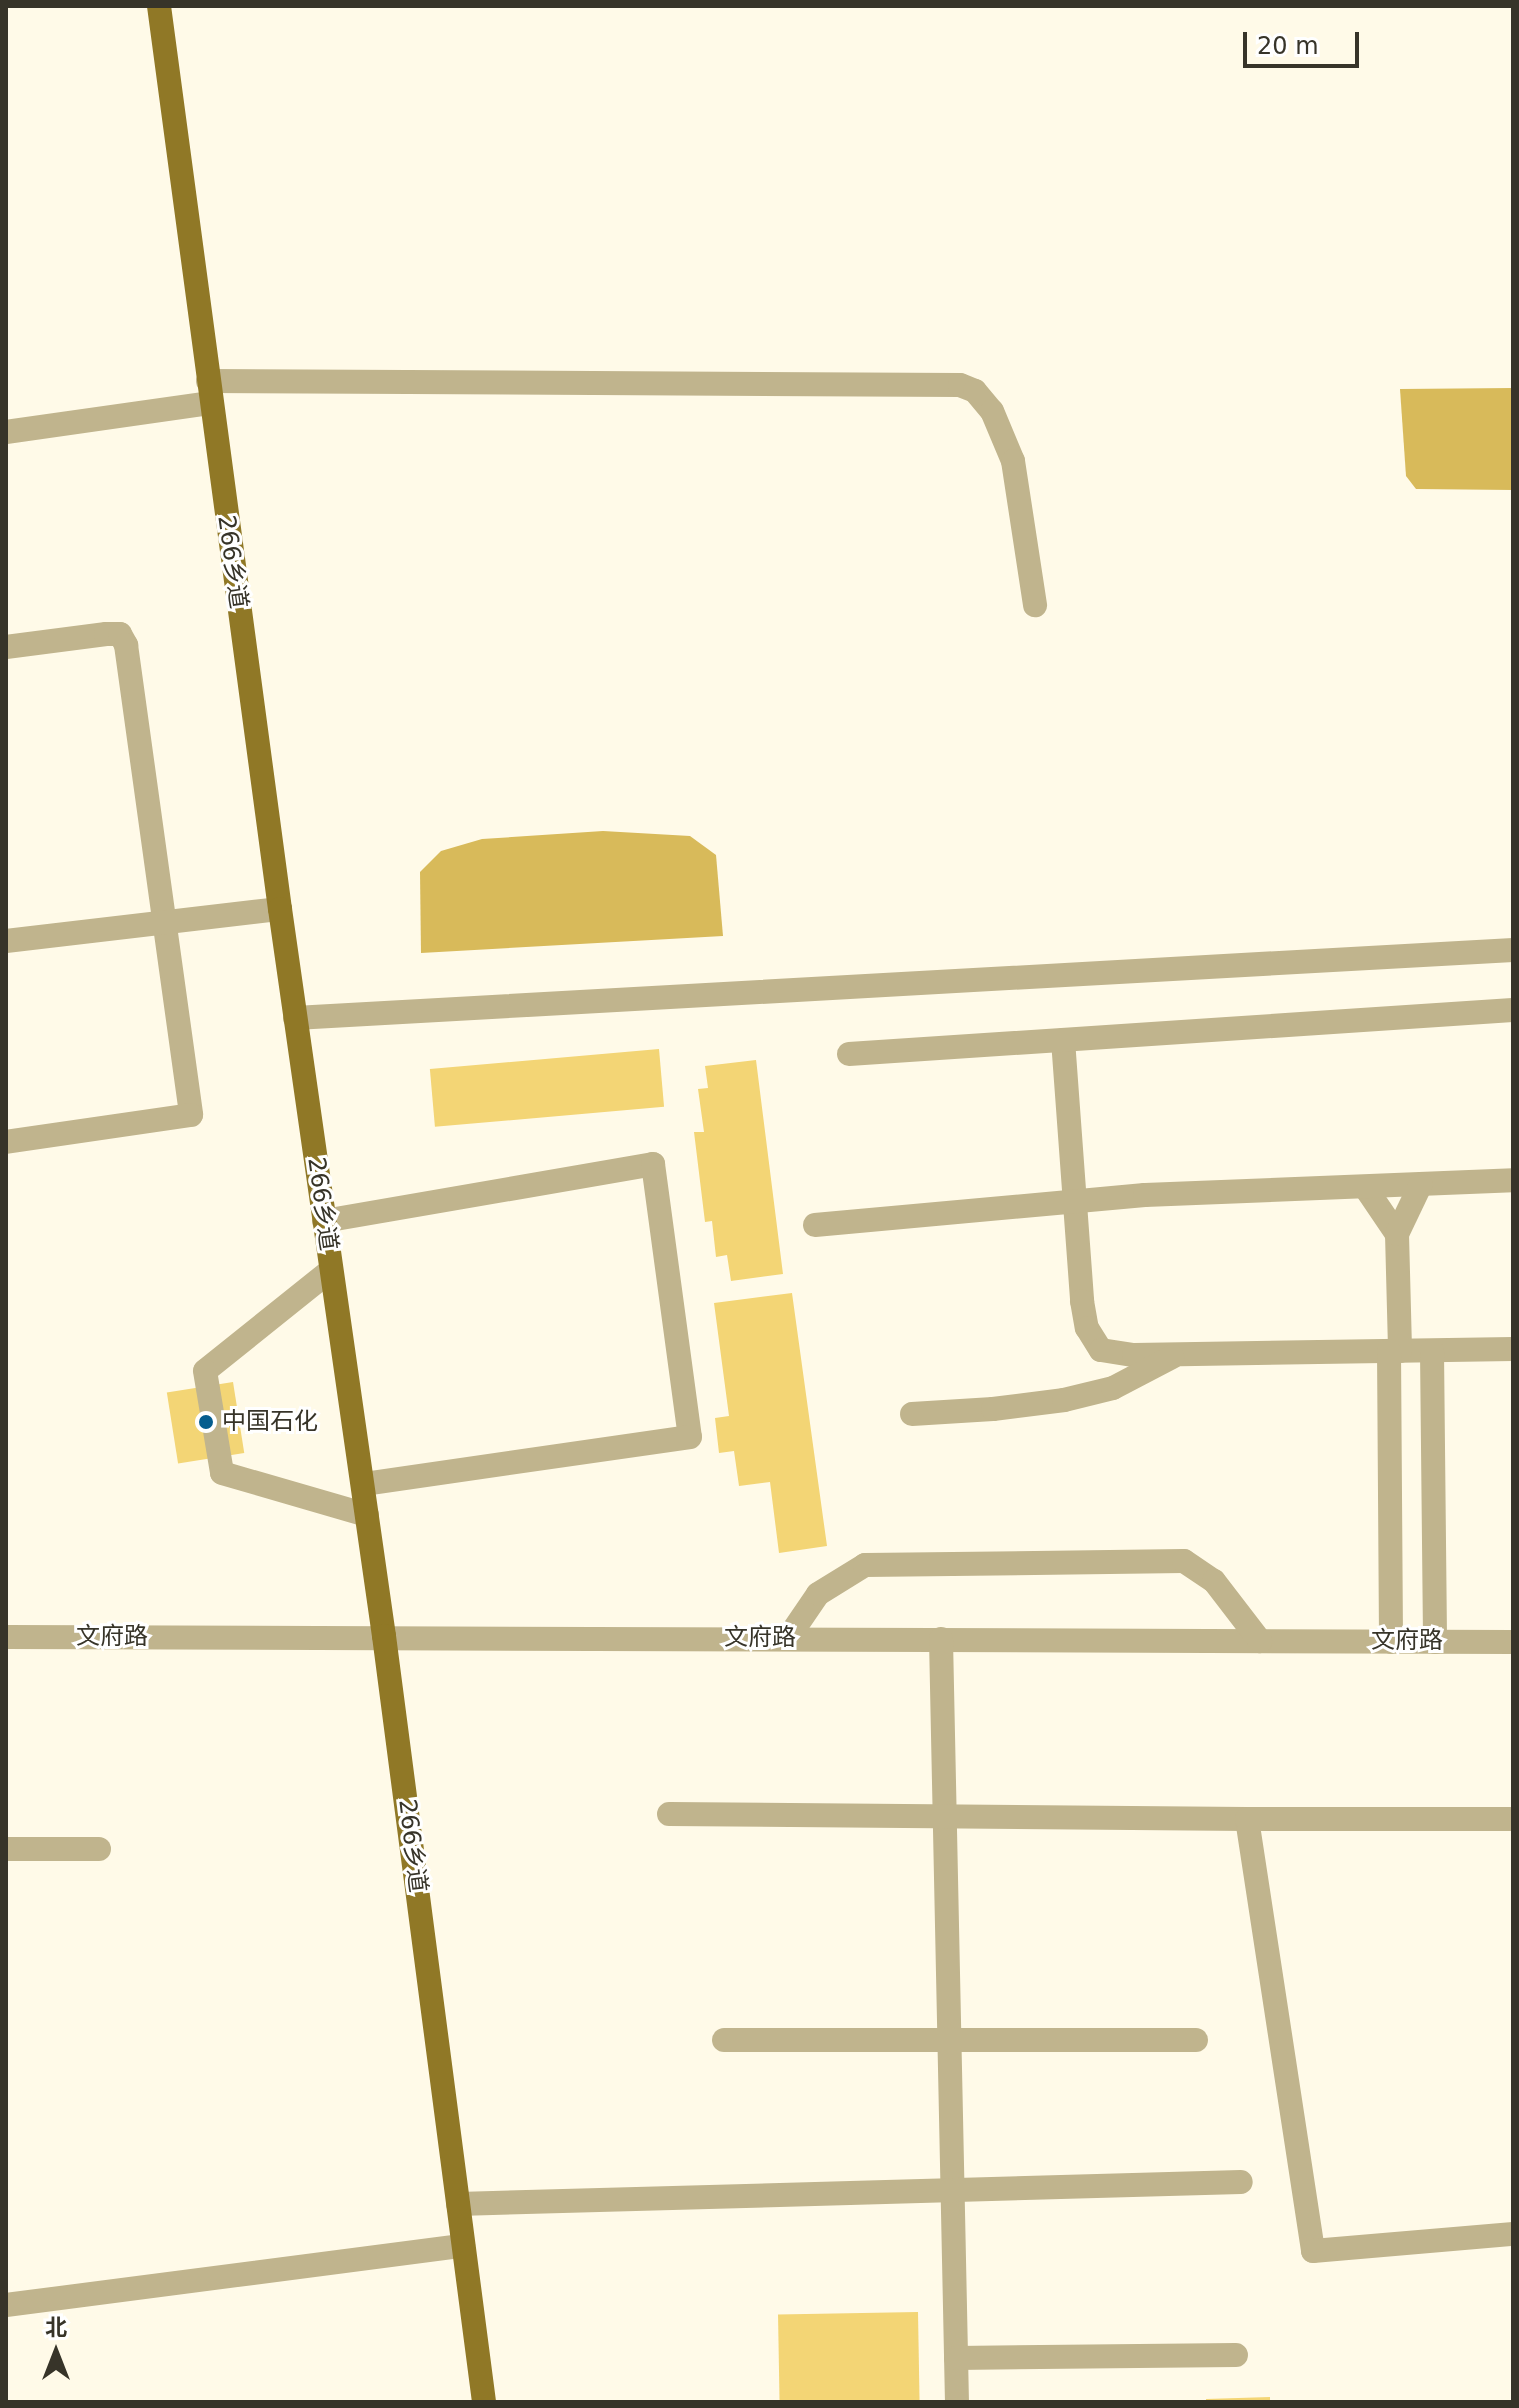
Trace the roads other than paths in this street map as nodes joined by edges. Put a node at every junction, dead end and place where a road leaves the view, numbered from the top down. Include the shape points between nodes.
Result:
1 (159, 6) edge
2 (209, 392) junction
3 (6, 432) edge
4 (1035, 605) dead end
5 (6, 647) edge
6 (280, 909) junction
7 (165, 922) junction
8 (6, 941) edge
9 (1513, 950) edge
10 (1513, 1010) edge
11 (295, 1018) junction
12 (1063, 1040) junction
13 (849, 1054) dead end
14 (6, 1142) edge
15 (1513, 1180) edge
16 (1421, 1184) junction
17 (1365, 1187) junction
18 (1073, 1201) junction
19 (324, 1221) junction
20 (815, 1225) dead end
21 (1397, 1234) junction
22 (331, 1270) junction
23 (1513, 1349) edge
24 (1394, 1351) junction
25 (1432, 1351) junction
26 (1176, 1355) junction
27 (912, 1414) dead end
28 (363, 1484) junction
29 (367, 1515) junction
30 (384, 1636) junction
31 (6, 1637) edge
32 (788, 1638) junction
33 (941, 1639) junction
34 (1260, 1641) junction
35 (1391, 1642) junction
36 (1435, 1642) junction
37 (1513, 1642) edge
38 (669, 1814) dead end
39 (945, 1816) junction
40 (1247, 1819) junction
41 (1513, 1819) edge
42 (6, 1849) edge
43 (99, 1849) dead end
44 (724, 2040) dead end
45 (950, 2040) junction
46 (1196, 2040) dead end
47 (1241, 2182) dead end
48 (953, 2190) junction
49 (458, 2204) junction
50 (1513, 2234) edge
51 (463, 2246) junction
52 (6, 2305) edge
53 (1236, 2355) dead end
54 (956, 2358) junction
55 (484, 2402) edge
56 (957, 2402) edge

1 - 2 main road, 266乡道
2 - 3 street
2 - 4 street via 960,385 975,391 992,411 1013,461
2 - 6 main road, 266乡道
5 - 7 street via 120,634 126,645
6 - 7 street
6 - 11 main road, 266乡道
7 - 8 street
7 - 14 street via 191,1115
9 - 11 street
10 - 12 street
11 - 19 main road, 266乡道
12 - 13 street
12 - 18 street
15 - 16 street
16 - 17 street
16 - 21 street
17 - 18 street
17 - 21 street
18 - 20 street
18 - 26 street via 1084,1314 1101,1350
19 - 22 main road, 266乡道
19 - 28 street via 653,1164 690,1437
21 - 24 street
22 - 28 main road, 266乡道
22 - 29 street via 205,1371 222,1473
23 - 25 street
24 - 25 street
24 - 26 street
24 - 35 street
25 - 36 street
26 - 27 street via 1113,1388 1064,1400
28 - 29 main road, 266乡道
29 - 30 main road, 266乡道
30 - 31 street, 文府路
30 - 32 street, 文府路
30 - 49 main road, 266乡道
32 - 33 street, 文府路
32 - 34 street via 818,1594 865,1565 1184,1561 1214,1581
33 - 34 street, 文府路
33 - 39 street
34 - 35 street, 文府路
35 - 36 street, 文府路
36 - 37 street, 文府路
38 - 39 street
39 - 40 street
39 - 45 street
40 - 41 street
40 - 50 street via 1313,2251
42 - 43 street
44 - 45 street
45 - 46 street
45 - 48 street
47 - 48 street
48 - 49 street
48 - 54 street
49 - 51 main road, 266乡道
51 - 52 street
51 - 55 main road, 266乡道
53 - 54 street
54 - 56 street

